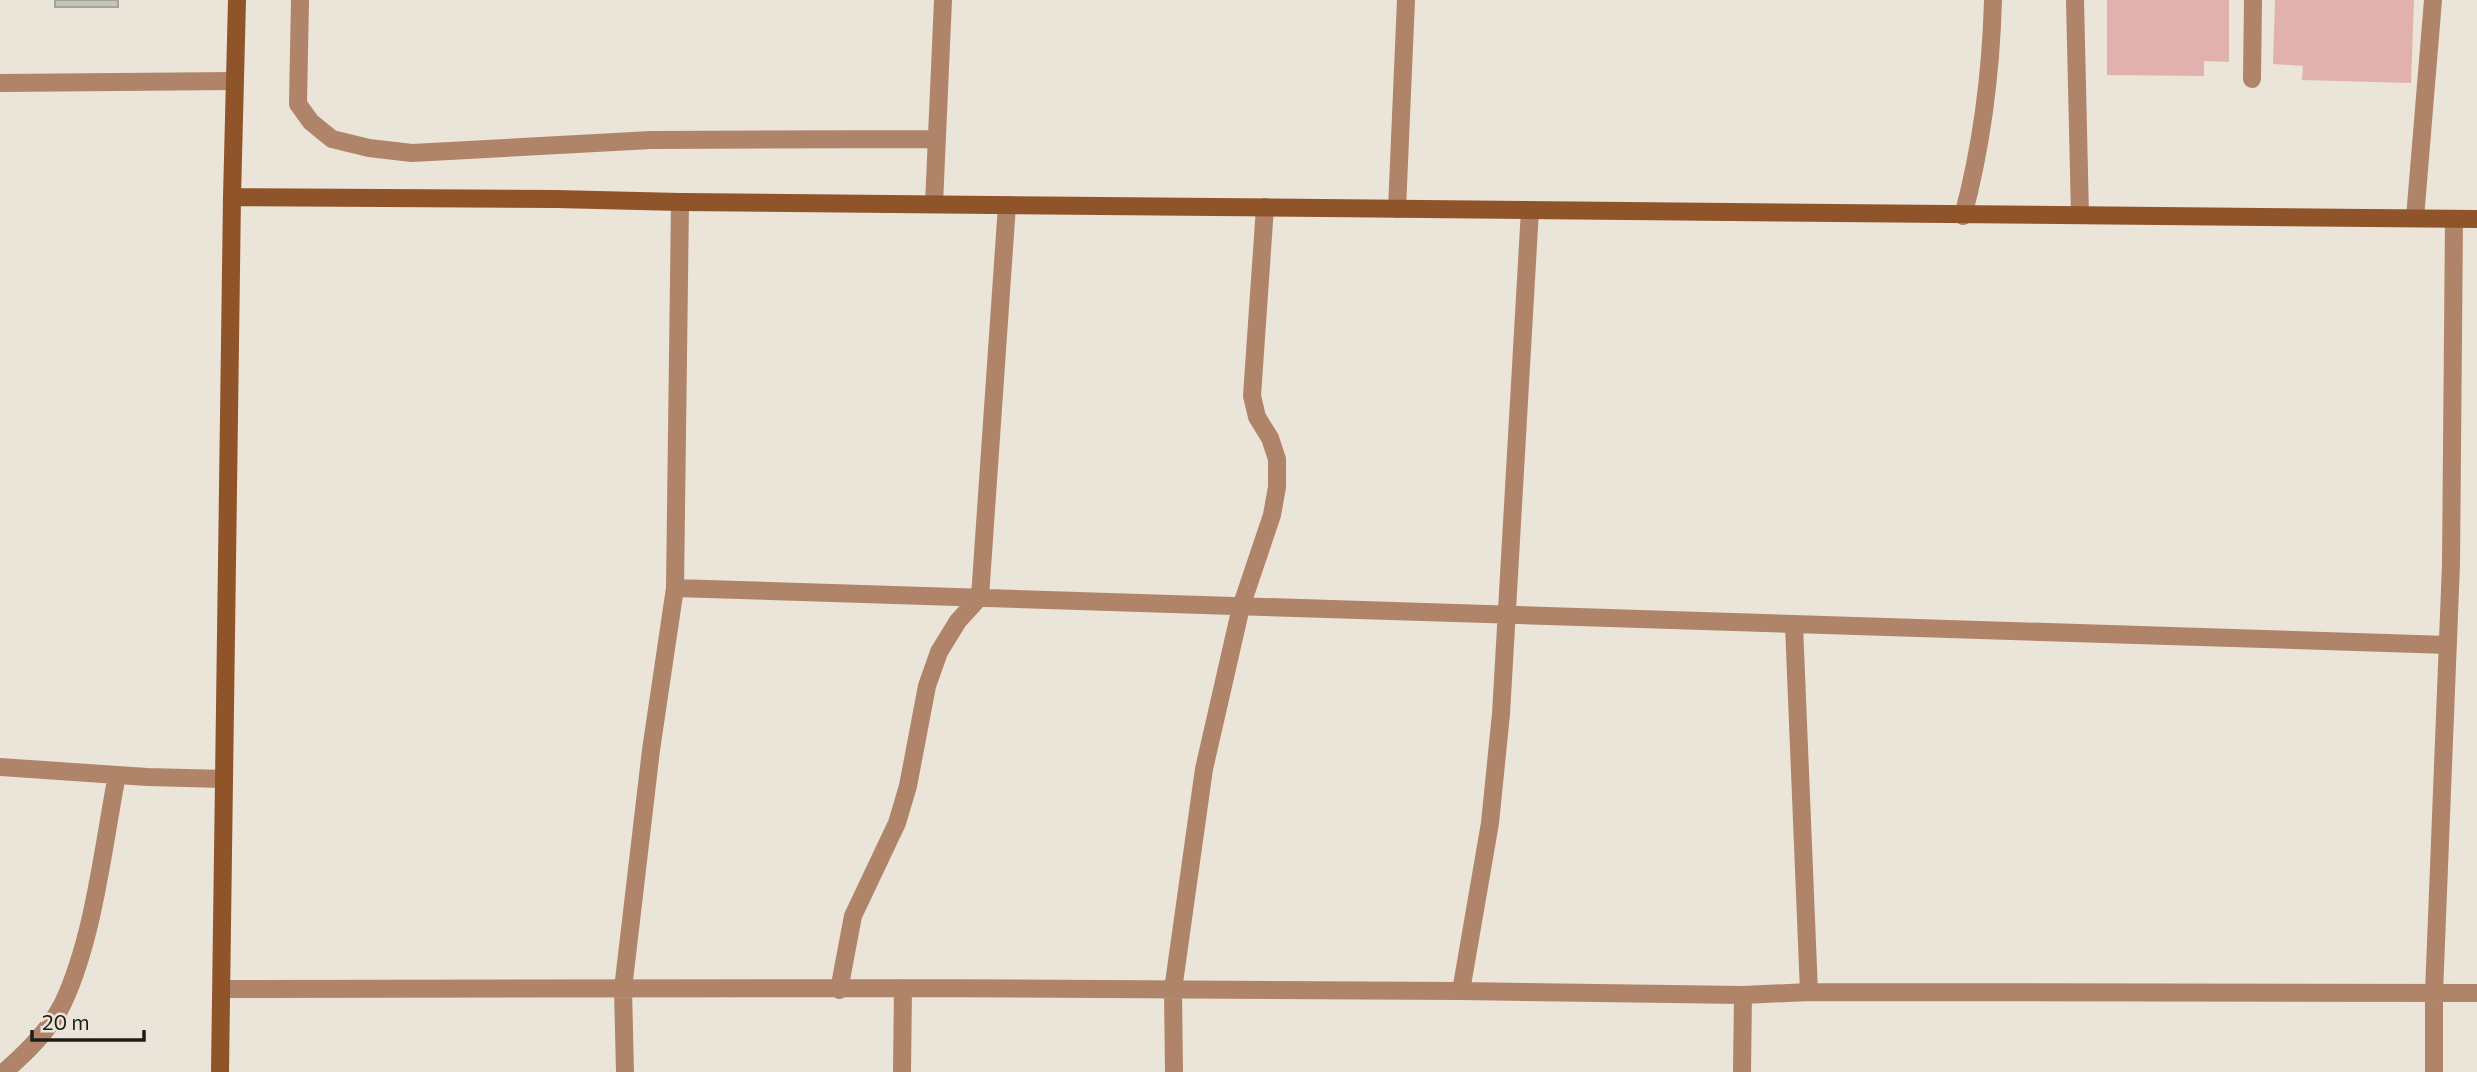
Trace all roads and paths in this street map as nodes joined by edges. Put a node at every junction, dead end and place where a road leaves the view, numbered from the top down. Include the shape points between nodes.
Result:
1 (237, 0) edge
2 (300, 0) edge
3 (943, 0) edge
4 (1406, 0) edge
5 (1993, 0) edge
6 (2075, 0) edge
7 (2253, 0) edge
8 (2433, 0) edge
9 (2252, 79) dead end
10 (235, 81) junction
11 (0, 83) edge
12 (937, 139) junction
13 (232, 197) junction
14 (680, 202) junction
15 (934, 204) junction
16 (1007, 205) junction
17 (1265, 207) junction
18 (1397, 209) junction
19 (1530, 210) junction
20 (2080, 215) junction
21 (1963, 216) junction
22 (2415, 218) junction
23 (2454, 219) junction
24 (2477, 219) edge
25 (675, 588) junction
26 (980, 597) junction
27 (1241, 607) junction
28 (1508, 614) junction
29 (1794, 625) junction
30 (2448, 645) junction
31 (0, 767) edge
32 (117, 775) junction
33 (224, 779) junction
34 (903, 988) junction
35 (222, 989) junction
36 (624, 989) junction
37 (839, 990) junction
38 (1173, 990) junction
39 (1461, 991) junction
40 (1809, 992) junction
41 (2434, 993) junction
42 (2477, 993) edge
43 (1743, 995) junction
44 (4, 1072) edge
45 (220, 1072) edge
46 (625, 1072) edge
47 (902, 1072) edge
48 (1174, 1072) edge
49 (1742, 1072) edge
50 (2434, 1072) edge

1 - 10 main road
2 - 12 street via 298,104 332,139 369,149 412,153 651,140
3 - 12 street
4 - 18 street
5 - 21 street via 1985,118
6 - 20 street
7 - 9 street
8 - 22 street
10 - 11 street
10 - 13 main road
12 - 15 street
13 - 14 main road
13 - 33 main road
14 - 15 main road
14 - 25 street
15 - 16 main road
16 - 17 main road
16 - 26 street
17 - 18 main road
17 - 27 street via 1252,396 1256,417 1277,459 1277,487
18 - 19 main road
19 - 21 main road
19 - 28 street
20 - 21 main road
20 - 22 main road
22 - 23 main road
23 - 24 main road
23 - 30 street
25 - 26 street
25 - 36 street
26 - 27 street
26 - 37 street via 939,652 927,686 908,786 897,823 853,916
27 - 28 street
27 - 38 street via 1204,769
28 - 29 street
28 - 39 street via 1490,823
29 - 30 street
29 - 40 street
30 - 41 street
31 - 32 street
32 - 33 street
32 - 44 street via 84,950 62,1005 30,1049
33 - 35 main road
34 - 37 street
34 - 38 street
34 - 47 street
35 - 36 street
35 - 45 main road
36 - 37 street
36 - 46 street
38 - 39 street
38 - 48 street
39 - 43 street
40 - 41 street
40 - 43 street
41 - 42 street
41 - 50 street
43 - 49 street

